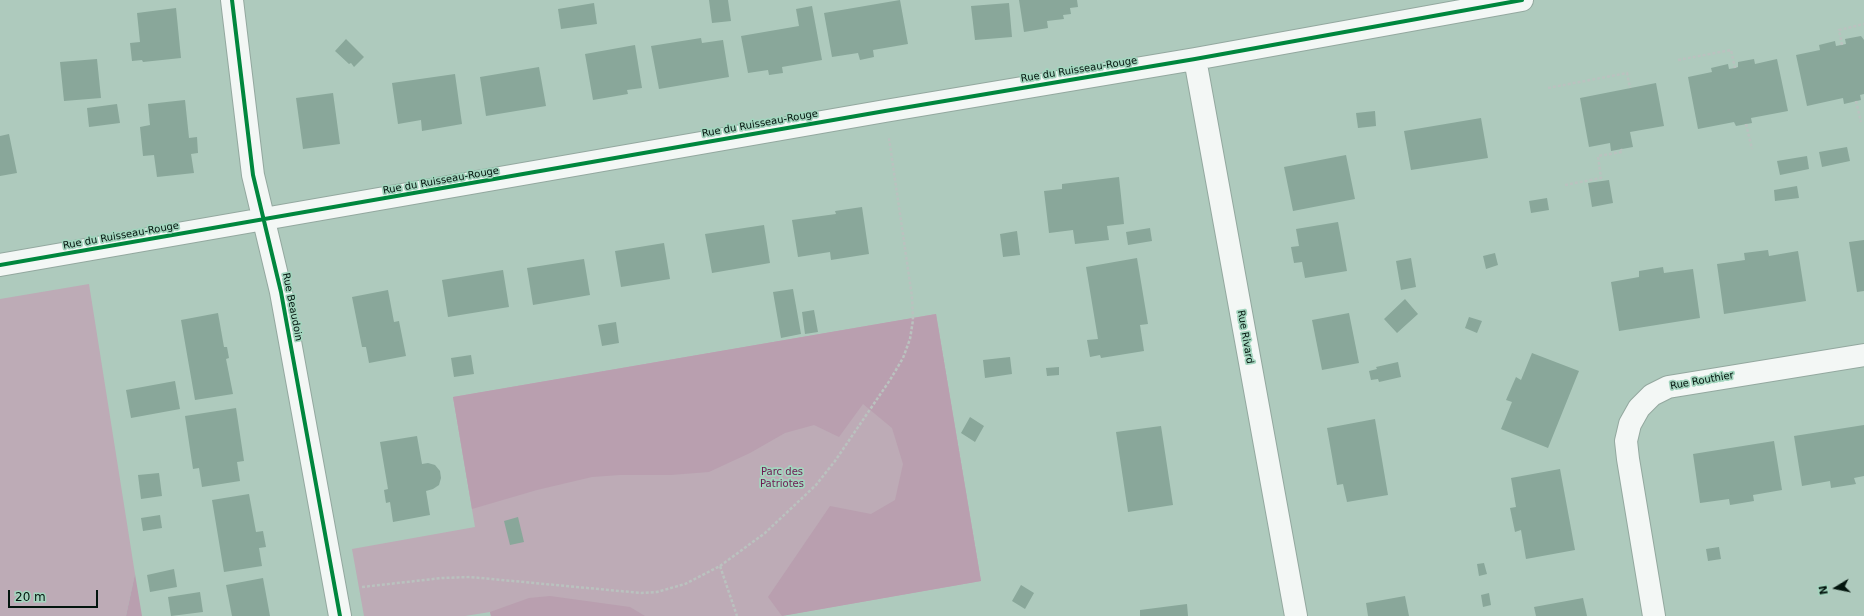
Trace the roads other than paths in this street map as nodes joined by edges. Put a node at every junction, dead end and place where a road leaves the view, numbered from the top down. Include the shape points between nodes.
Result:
1 (232, 0) edge
2 (1522, 0) edge
3 (1195, 59) junction
4 (263, 220) junction
5 (0, 266) edge
6 (1864, 355) edge
7 (340, 616) edge
8 (1296, 616) edge
9 (1654, 616) edge

1 - 4 street, Rue Beaudoin via 253,175
2 - 3 street, Rue du Ruisseau-Rouge
3 - 4 street, Rue du Ruisseau-Rouge
3 - 8 street, Rue Rivard
4 - 5 street, Rue du Ruisseau-Rouge
4 - 7 street, Rue Beaudoin via 281,292
6 - 9 street, Rue Routhier via 1668,387 1652,395 1639,408 1630,424 1626,441

